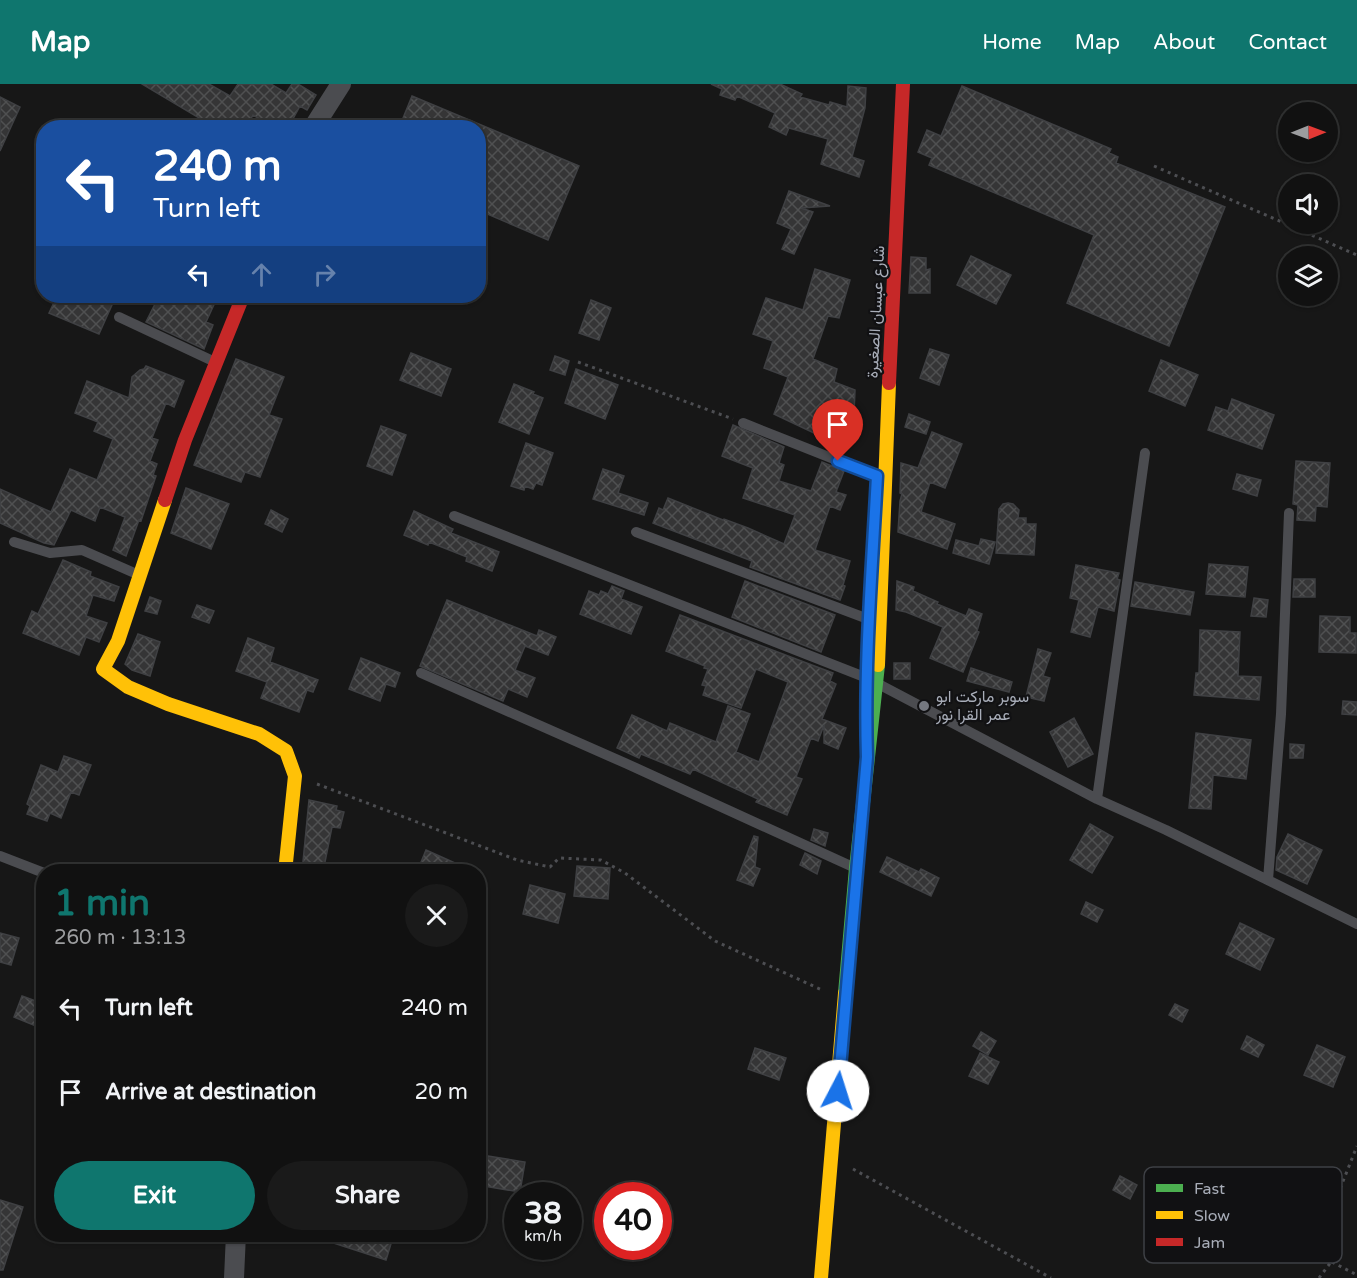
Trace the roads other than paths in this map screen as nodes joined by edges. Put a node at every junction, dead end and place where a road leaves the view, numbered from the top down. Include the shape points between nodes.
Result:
1 (341, 84) edge
2 (893, 84) edge
3 (903, 84) edge
4 (318, 120) edge
5 (240, 303) edge
6 (119, 316) dead end
7 (216, 362) junction
8 (743, 423) road end
9 (1145, 453) dead end
10 (877, 476) junction
11 (1289, 513) dead end
12 (454, 516) dead end
13 (636, 532) dead end
14 (14, 542) dead end
15 (139, 575) junction
16 (868, 619) junction
17 (421, 673) dead end
18 (872, 681) junction
19 (1097, 799) junction
20 (0, 856) edge
21 (286, 864) edge
22 (856, 868) junction
23 (36, 870) edge
24 (1268, 880) junction
25 (1357, 924) edge
26 (236, 1242) edge
27 (234, 1278) edge
28 (822, 1278) edge

1 - 4 street
2 - 10 street, شارع عبسان الصغيرة
3 - 18 street, شارع عبسان الصغيرة
5 - 7 street
6 - 7 lane
7 - 15 street
8 - 10 lane
9 - 19 lane
10 - 16 street, شارع عبسان الصغيرة
11 - 24 lane via 1281,714
12 - 18 lane
13 - 16 lane
14 - 15 lane via 50,553 82,550
15 - 21 street via 118,641 103,669 128,687 259,734 286,751 296,776
16 - 18 street, شارع عبسان الصغيرة
17 - 22 lane
18 - 19 lane
18 - 22 street, شارع عبسان الصغيرة
19 - 24 lane
20 - 23 lane
22 - 28 street, شارع عبسان الصغيرة
24 - 25 lane
26 - 27 street

